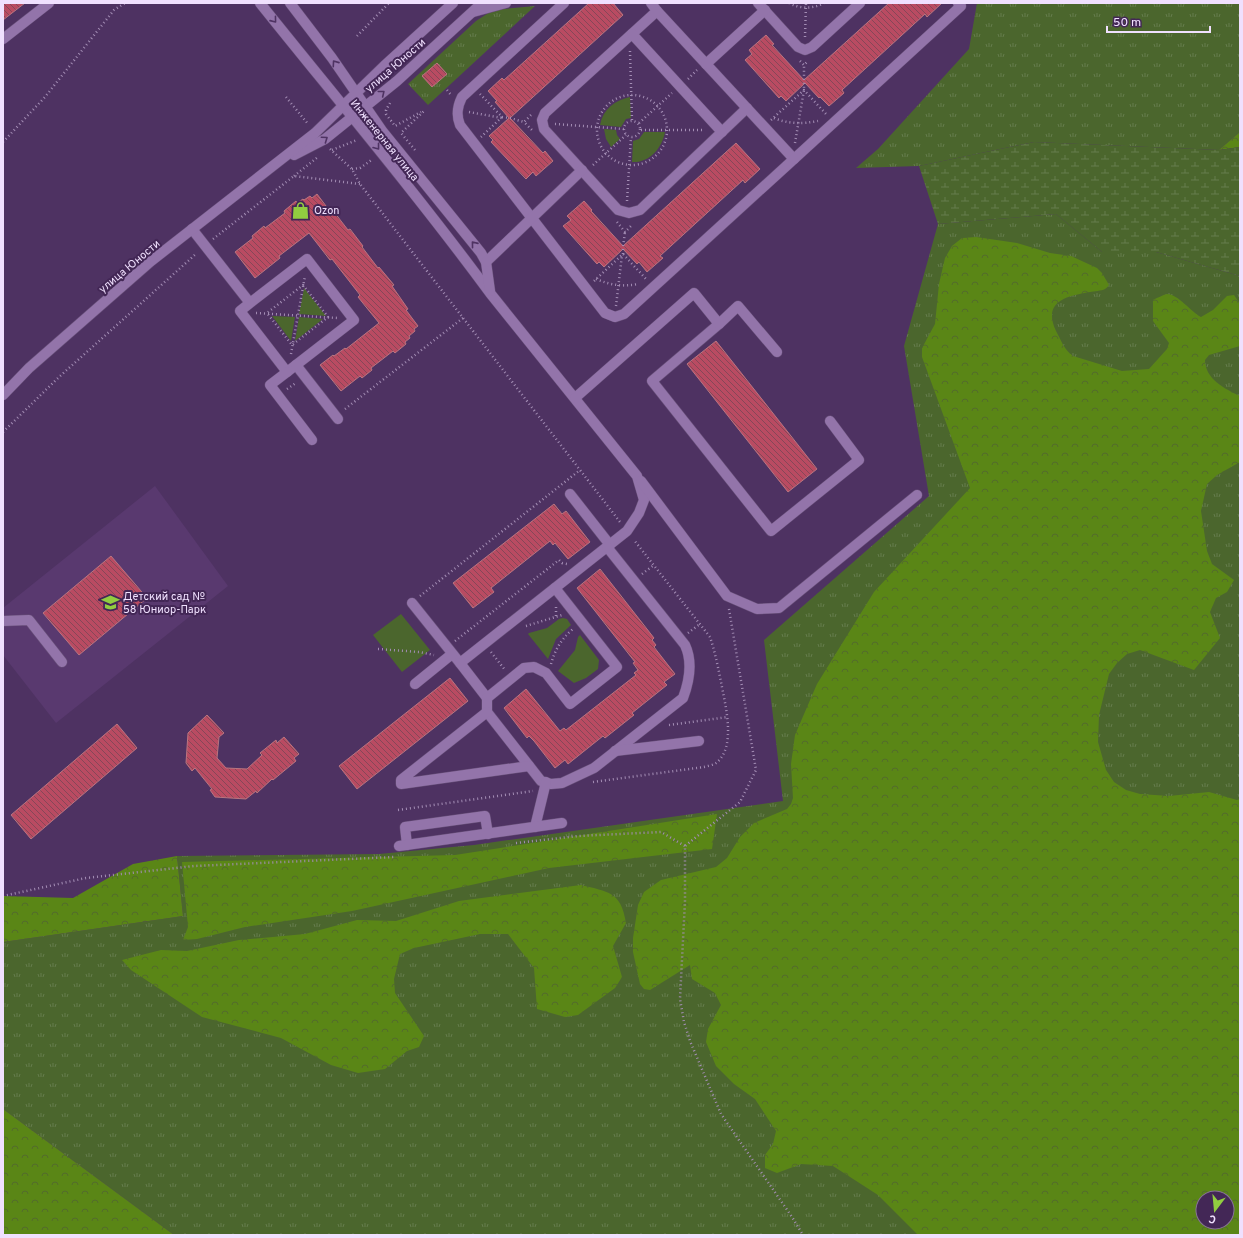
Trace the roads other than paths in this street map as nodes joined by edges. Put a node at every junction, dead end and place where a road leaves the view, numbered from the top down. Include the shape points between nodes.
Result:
1 (48, 3) edge
2 (260, 3) edge
3 (290, 3) edge
4 (453, 3) edge
5 (482, 3) edge
6 (506, 3) edge
7 (564, 3) edge
8 (860, 3) edge
9 (958, 3) edge
10 (654, 7) edge
11 (761, 7) edge
12 (471, 13) junction
13 (631, 35) junction
14 (3, 39) edge
15 (706, 64) junction
16 (356, 93) junction
17 (343, 106) junction
18 (366, 106) junction
19 (747, 108) junction
20 (352, 118) junction
21 (720, 131) junction
22 (794, 159) junction
23 (278, 163) junction
24 (583, 172) junction
25 (532, 218) junction
26 (192, 229) junction
27 (486, 262) junction
28 (490, 293) junction
29 (250, 303) junction
30 (720, 324) junction
31 (777, 352) dead end
32 (296, 365) junction
33 (287, 372) junction
34 (3, 395) edge
35 (575, 398) junction
36 (338, 419) dead end
37 (830, 421) dead end
38 (312, 440) dead end
39 (637, 476) junction
40 (570, 494) dead end
41 (916, 496) dead end
42 (609, 546) junction
43 (555, 588) junction
44 (412, 603) road end
45 (3, 621) edge
46 (449, 653) junction
47 (62, 662) dead end
48 (460, 663) junction
49 (415, 684) dead end
50 (487, 698) junction
51 (487, 712) junction
52 (699, 741) dead end
53 (615, 752) junction
54 (529, 766) junction
55 (546, 782) junction
56 (562, 823) dead end
57 (535, 827) junction
58 (488, 834) junction

1 - 14 street
2 -> 17 street, Инженерная улица
16 -> 3 street, Инженерная улица
4 - 16 street, улица Юности
5 - 12 street, улица Юности
6 - 12 street
7 - 25 street via 462,97 457,111 460,125
8 - 11 street via 812,47 805,49 798,47
9 - 22 street via 961,6
10 - 13 street
10 - 15 street
11 - 15 street
18 -> 12 street, улица Юности
13 - 21 street
13 - 24 street via 545,113 542,123 544,129
15 - 19 street
16 - 17 street, улица Юности
16 - 18 street, Инженерная улица
17 - 20 street, Инженерная улица
17 - 23 street, улица Юности
18 - 20 street, улица Юности
27 -> 18 street, Инженерная улица
19 - 21 street
19 - 22 street
23 -> 20 street, улица Юности via 328,146
20 -> 28 street, Инженерная улица
21 - 24 street via 635,213 618,210
22 - 25 street via 624,314 614,316 605,313
23 - 26 street, улица Юности
24 - 25 street
25 - 27 street
26 - 29 street
26 - 34 street, улица Юности via 150,262 29,368
27 - 28 street, Инженерная улица
28 - 35 street, Инженерная улица
29 - 32 street via 308,259 354,319
29 - 33 street via 240,312
30 - 31 street via 738,306
30 - 35 street via 694,293
30 - 37 street via 652,381 771,531 859,460
32 - 33 street
32 - 36 street
33 - 38 street via 270,385
35 - 39 street, Инженерная улица
39 - 41 street, Инженерная улица via 727,596 757,609 780,608
39 - 42 street via 644,500 639,513 627,531
40 - 42 street
42 - 43 street
42 - 53 street via 689,653 687,685 683,698
43 - 48 street
43 - 50 street via 617,667 570,704 546,673 534,668 524,668
44 - 46 street
45 - 47 street via 29,620
46 - 48 street
46 - 49 street
48 - 50 street
50 - 51 street
51 - 54 street
51 - 54 street via 401,780 401,784
52 - 53 street
53 - 55 street via 594,768 562,783
54 - 55 street via 541,781
55 - 57 street
56 - 57 street
57 - 58 street
58 - 58 street via 485,816 405,827 403,846

